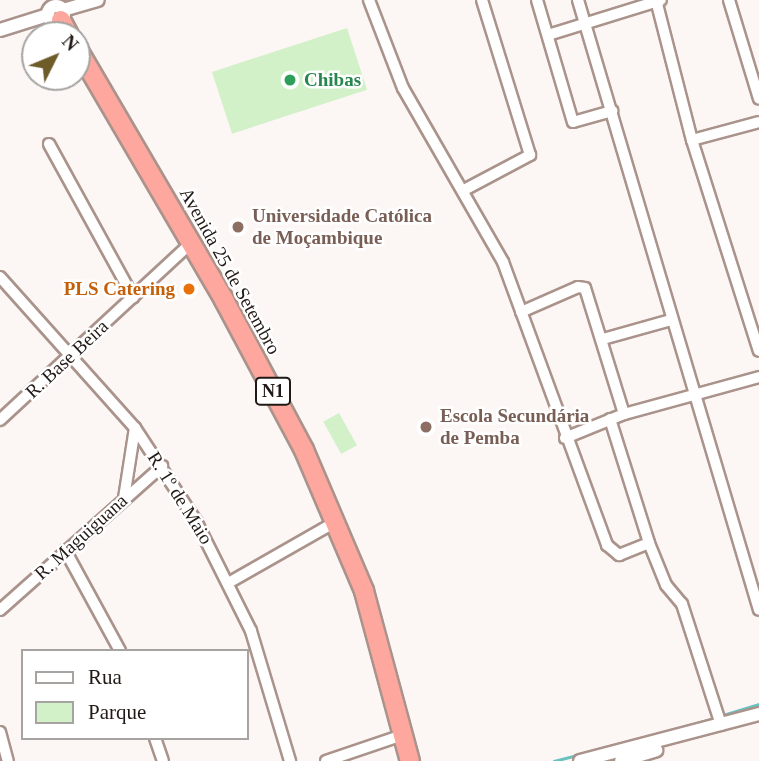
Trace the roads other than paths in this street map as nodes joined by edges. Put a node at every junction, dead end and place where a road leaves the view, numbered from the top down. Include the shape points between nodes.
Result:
1 (98, 0) edge
2 (369, 0) edge
3 (482, 0) edge
4 (537, 0) edge
5 (578, 0) edge
6 (658, 0) edge
7 (729, 0) edge
8 (56, 15) edge
9 (585, 23) junction
10 (0, 30) edge
11 (548, 35) junction
12 (91, 72) edge
13 (759, 99) edge
14 (612, 111) junction
15 (759, 122) edge
16 (692, 139) junction
17 (49, 144) dead end
18 (464, 190) junction
19 (191, 243) junction
20 (0, 277) edge
21 (133, 297) junction
22 (521, 312) junction
23 (671, 320) junction
24 (603, 339) junction
25 (759, 351) edge
26 (73, 356) junction
27 (759, 377) edge
28 (694, 396) junction
29 (624, 414) junction
30 (610, 419) junction
31 (0, 421) edge
32 (135, 428) junction
33 (565, 438) junction
34 (162, 466) junction
35 (124, 498) junction
36 (337, 521) junction
37 (649, 543) junction
38 (65, 550) junction
39 (759, 555) edge
40 (746, 559) junction
41 (230, 582) junction
42 (0, 610) edge
43 (759, 610) edge
44 (119, 649) edge
45 (759, 714) edge
46 (721, 725) junction
47 (0, 732) edge
48 (403, 735) junction
49 (684, 736) junction
50 (156, 740) edge
51 (8, 761) edge
52 (163, 761) edge
53 (290, 761) edge
54 (326, 761) edge
55 (410, 761) edge
56 (580, 761) edge
57 (621, 761) edge

1 - 8 street
2 - 18 street via 403,88
3 - 18 street via 530,155
4 - 11 street
5 - 9 street
6 - 9 street
6 - 16 street
7 - 13 street
8 - 10 street
9 - 11 street
9 - 14 street
11 - 14 street via 573,122
12 - 19 highway, Avenida 25 de Setembro / N1
14 - 23 street
15 - 16 street
16 - 25 street
17 - 21 street
18 - 22 street via 503,262
19 - 21 street, R. Base Beira
19 - 36 highway, Avenida 25 de Setembro / N1 via 298,438
20 - 26 street, R. 1º de Maio
21 - 26 street, R. Base Beira
22 - 24 street via 583,287
22 - 33 street
23 - 24 street
23 - 28 street
24 - 29 street
26 - 31 street, R. Base Beira
26 - 32 street, R. 1º de Maio
27 - 28 street
28 - 29 street
28 - 40 street
29 - 30 street
30 - 33 street
30 - 37 street
32 - 34 street, R. 1º de Maio
32 - 35 street
33 - 37 street via 607,545 619,555
34 - 35 street, R. Maguiguana
34 - 41 street, R. 1º de Maio
35 - 38 street, R. Maguiguana
36 - 41 street
36 - 48 highway, Avenida 25 de Setembro / N1 via 363,591
37 - 46 street via 666,585 682,604
38 - 42 street, R. Maguiguana
38 - 44 street
39 - 40 street
40 - 43 street
41 - 53 street, R. 1º de Maio via 274,698
45 - 46 street
46 - 49 street
47 - 51 street
48 - 54 street
48 - 55 highway, Avenida 25 de Setembro / N1
49 - 56 street
49 - 57 street via 667,747
50 - 52 street

